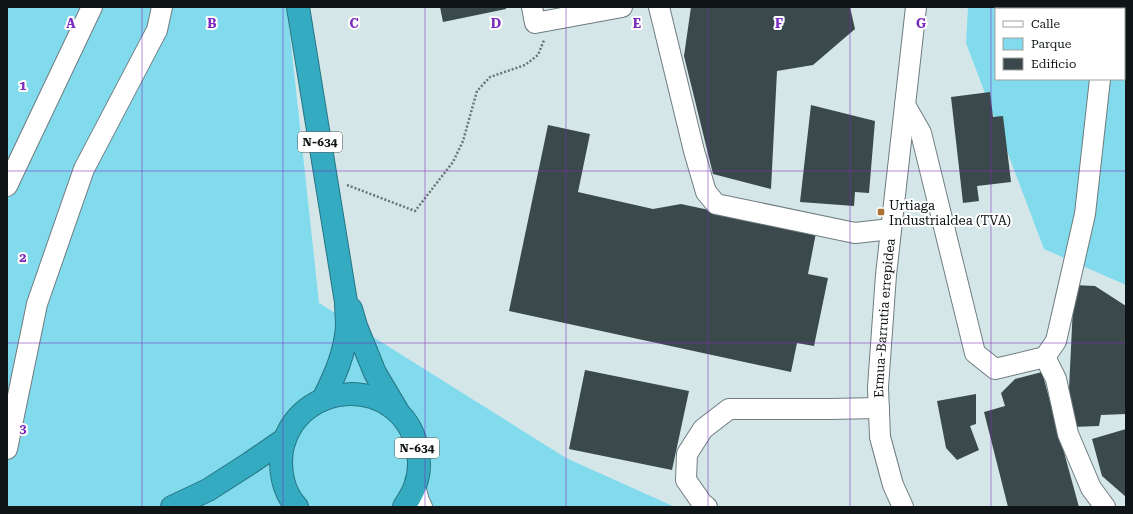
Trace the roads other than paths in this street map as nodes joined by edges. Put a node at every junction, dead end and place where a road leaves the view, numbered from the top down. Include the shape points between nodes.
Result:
1 (92, 7) edge
2 (162, 7) edge
3 (298, 7) edge
4 (622, 7) edge
5 (659, 7) edge
6 (916, 7) edge
7 (536, 14) edge
8 (1100, 80) edge
9 (905, 105) junction
10 (7, 186) edge
11 (891, 229) junction
12 (342, 277) junction
13 (1045, 357) junction
14 (323, 399) junction
15 (878, 408) junction
16 (399, 414) junction
17 (285, 439) junction
18 (7, 449) edge
19 (415, 486) junction
20 (172, 507) edge
21 (297, 507) edge
22 (404, 507) edge
23 (422, 507) edge
24 (707, 507) edge
25 (903, 507) edge
26 (1105, 507) edge

1 - 10 street
2 - 18 street via 157,30 82,176 37,304
3 - 12 highway, N-634
4 - 7 street
5 - 11 street via 706,192 716,204 855,233
6 - 9 street, Ermua-Barrutia errepidea
8 - 13 street via 1085,214 1056,341
9 - 11 street, Ermua-Barrutia errepidea
9 - 13 street via 921,133 975,353 995,369
11 - 15 street, Ermua-Barrutia errepidea
12 - 14 highway via 346,302 345,340 335,376
12 - 16 highway via 356,326 375,372
13 - 26 street via 1056,379 1068,434 1091,488
14 - 16 highway, N-634 via 339,394 372,397
14 - 17 highway, N-634 via 300,415
15 - 24 street via 729,409 702,428 687,454 686,480
15 - 25 street, Ermua-Barrutia errepidea via 880,437
16 - 19 highway, N-634 via 409,426 419,456
17 - 20 highway via 208,490
17 - 21 highway, N-634 via 280,460 283,482
19 - 22 highway, N-634
19 - 23 street

